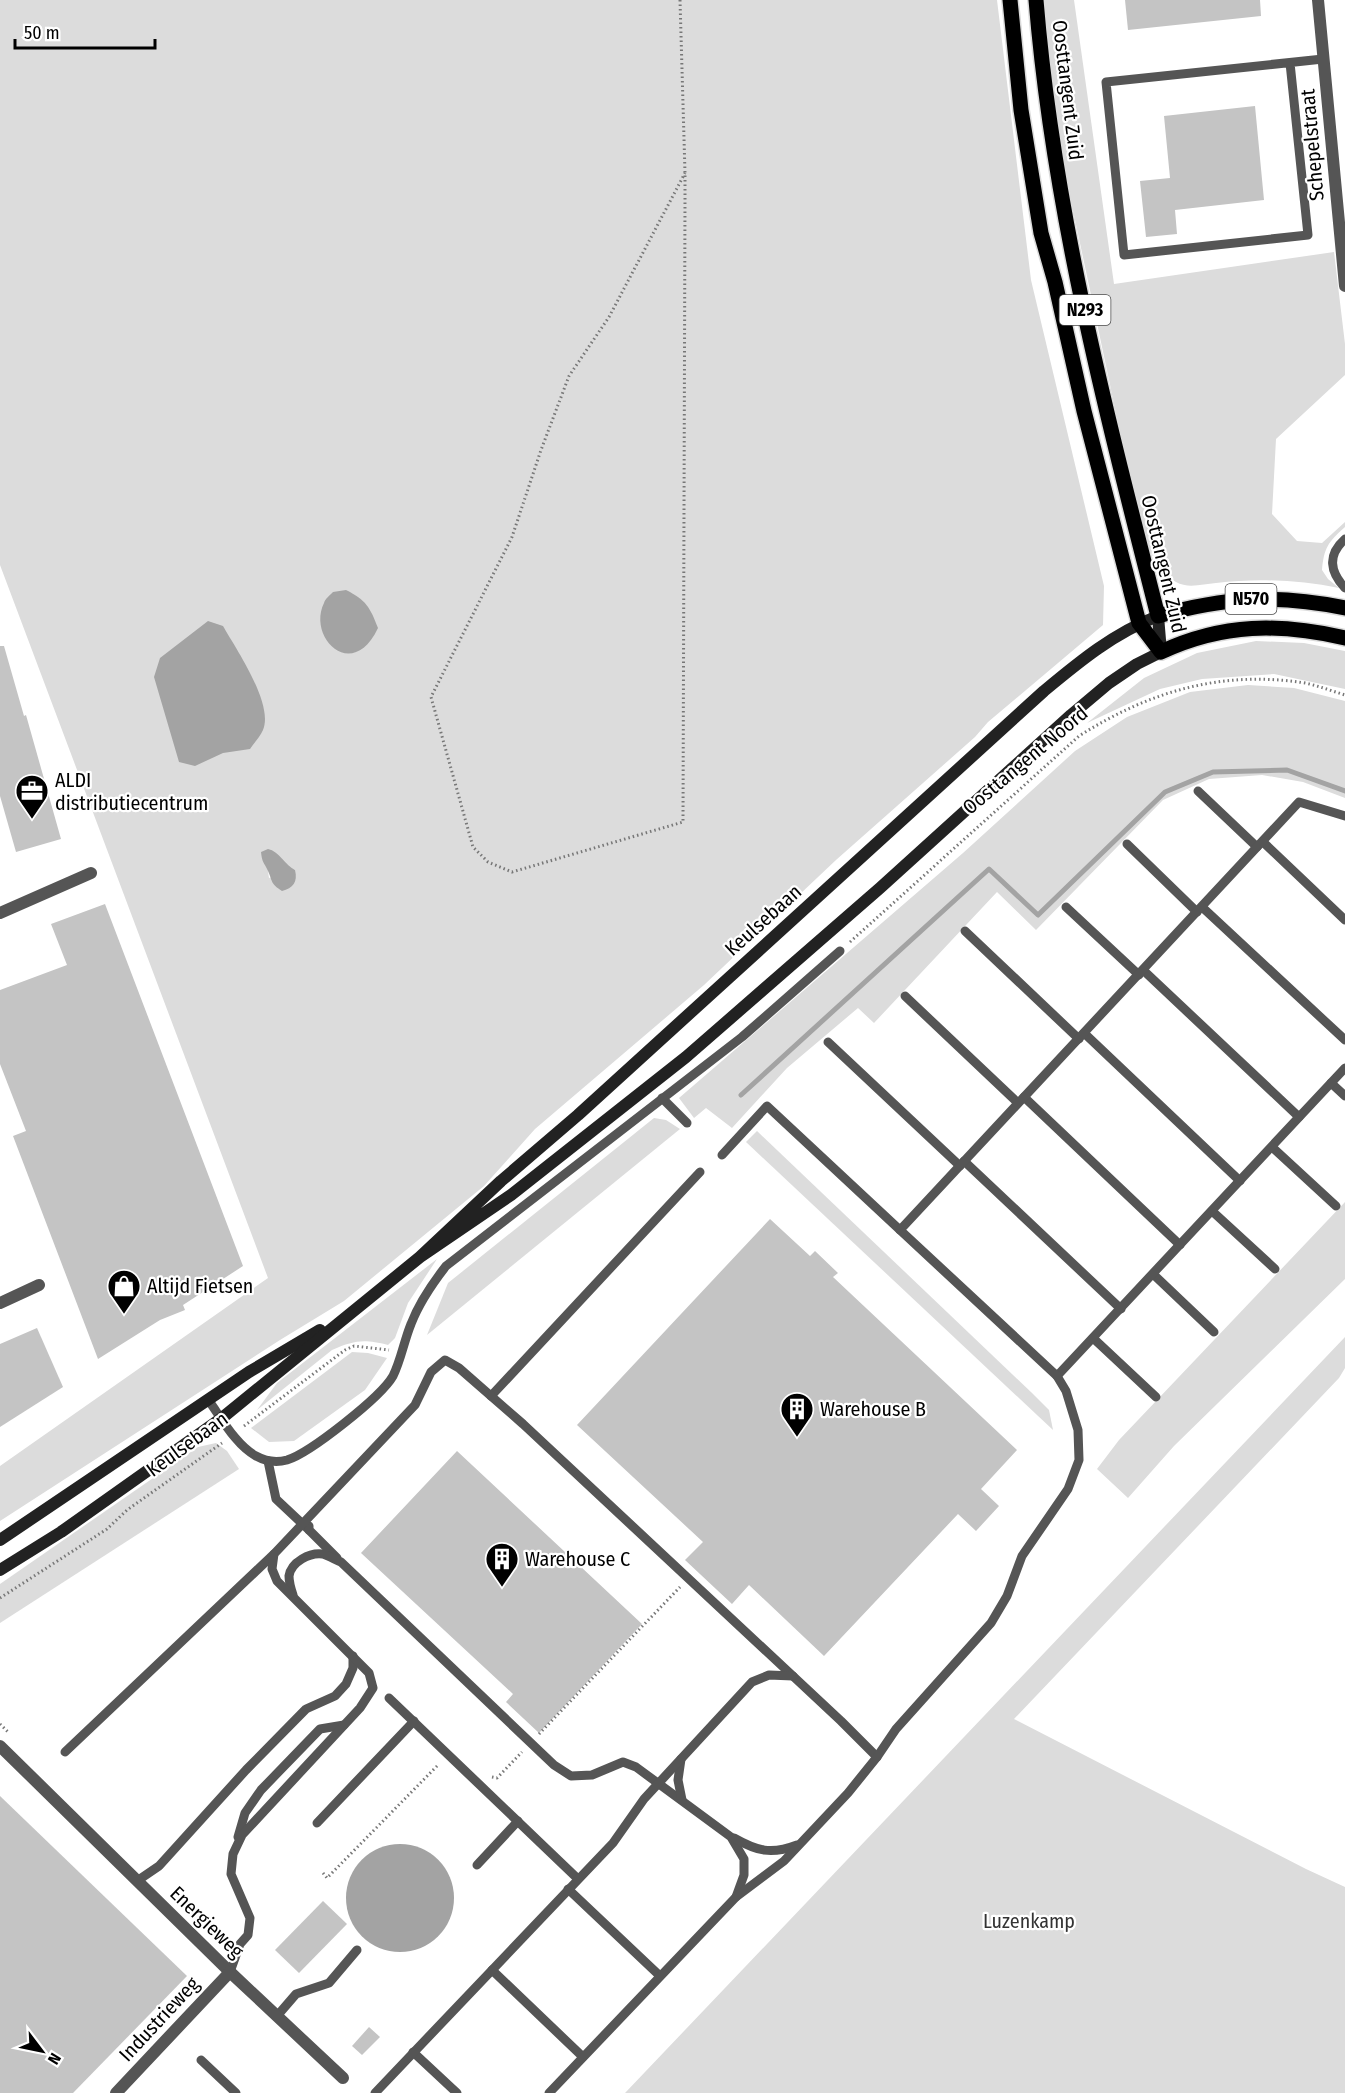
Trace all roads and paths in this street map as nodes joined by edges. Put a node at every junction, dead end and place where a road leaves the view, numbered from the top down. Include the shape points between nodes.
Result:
1 (680, 0) edge
2 (1010, 0) edge
3 (1036, 0) edge
4 (1318, 0) edge
5 (1323, 59) junction
6 (1290, 63) junction
7 (685, 173) junction
8 (1345, 286) edge
9 (1345, 539) edge
10 (1345, 588) edge
11 (1345, 608) edge
12 (1158, 616) junction
13 (1140, 623) junction
14 (1345, 638) edge
15 (1161, 652) junction
16 (1345, 695) edge
17 (1198, 791) dead end
18 (1345, 816) edge
19 (1127, 844) dead end
20 (1260, 844) junction
21 (91, 873) dead end
22 (1066, 907) dead end
23 (1199, 909) junction
24 (0, 913) edge
25 (1345, 920) edge
26 (965, 931) dead end
27 (840, 951) joint
28 (1141, 972) junction
29 (905, 996) dead end
30 (1081, 1036) junction
31 (1345, 1040) edge
32 (828, 1042) dead end
33 (1345, 1068) edge
34 (1331, 1083) junction
35 (1345, 1096) edge
36 (662, 1098) junction
37 (1021, 1100) junction
38 (1299, 1117) junction
39 (687, 1123) dead end
40 (1272, 1147) junction
41 (722, 1155) dead end
42 (962, 1164) junction
43 (700, 1172) dead end
44 (1240, 1181) junction
45 (1336, 1206) dead end
46 (1212, 1211) junction
47 (900, 1230) junction
48 (1180, 1245) junction
49 (420, 1257) junction
50 (1275, 1269) dead end
51 (1153, 1275) junction
52 (39, 1285) dead end
53 (0, 1303) edge
54 (1121, 1309) junction
55 (349, 1313) junction
56 (1214, 1332) dead end
57 (1093, 1338) junction
58 (402, 1352) junction
59 (1058, 1376) junction
60 (491, 1396) junction
61 (1155, 1397) dead end
62 (209, 1401) junction
63 (222, 1418) junction
64 (234, 1434) junction
65 (268, 1461) junction
66 (306, 1524) junction
67 (0, 1540) edge
68 (274, 1554) junction
69 (341, 1562) junction
70 (0, 1570) edge
71 (688, 1578) junction
72 (0, 1598) edge
73 (293, 1598) junction
74 (353, 1656) junction
75 (793, 1676) junction
76 (390, 1698) dead end
77 (414, 1721) junction
78 (344, 1725) junction
79 (530, 1743) junction
80 (0, 1746) edge
81 (65, 1752) dead end
82 (877, 1757) junction
83 (0, 1758) edge
84 (681, 1759) junction
85 (466, 1771) junction
86 (658, 1783) junction
87 (47, 1793) junction
88 (682, 1800) junction
89 (518, 1821) junction
90 (317, 1822) dead end
91 (731, 1837) junction
92 (800, 1844) junction
93 (233, 1854) junction
94 (477, 1865) dead end
95 (323, 1873) dead end
96 (578, 1879) junction
97 (137, 1881) junction
98 (568, 1889) junction
99 (736, 1897) junction
100 (357, 1950) dead end
101 (492, 1970) junction
102 (230, 1972) junction
103 (660, 1976) junction
104 (277, 2016) junction
105 (413, 2052) junction
106 (583, 2057) junction
107 (201, 2060) dead end
108 (343, 2078) dead end
109 (116, 2093) edge
110 (236, 2093) edge
111 (375, 2093) edge
112 (457, 2093) edge
113 (549, 2093) edge

1 - 7 path
2 - 13 main road, Oosttangent Zuid / N293 via 1021,110 1041,233
3 - 12 main road, Oosttangent Zuid / N293 via 1059,185 1104,406
4 - 5 street, Schepelstraat
5 - 6 lane
5 - 8 street, Schepelstraat
6 - 6 lane via 1106,82 1124,255 1308,235
7 - 7 path via 609,316 569,376 512,537 430,697 473,848 488,862 512,872 683,822
9 - 10 lane via 1332,564 1333,573
11 - 12 main road, N570 via 1292,600 1244,599
12 - 13 main road, N570
12 - 15 main road, Oosttangent Zuid / N293
13 - 15 main road, Oosttangent Zuid / N293
13 - 49 main road, Keulsebaan / N570 via 1085,656 1044,691
14 - 15 main road, N570 via 1276,627 1223,632
15 - 49 main road, Keulsebaan / N570 via 1109,683 1071,715 686,1057 511,1195
16 - 27 path, Oosttangent Noord via 1307,684 1253,678 1192,685 1111,716 1079,736
17 - 20 lane
18 - 20 lane via 1299,802
19 - 23 lane
20 - 23 lane
20 - 25 lane
21 - 24 street
22 - 28 lane
23 - 28 lane
23 - 31 lane
26 - 30 lane
27 - 36 lane via 742,1036
28 - 30 lane
28 - 38 lane
29 - 37 lane
30 - 37 lane
30 - 44 lane
32 - 42 lane
33 - 34 lane
34 - 35 lane
34 - 38 lane
36 - 39 lane
36 - 58 lane via 446,1266 416,1311
37 - 42 lane
37 - 48 lane
38 - 40 lane
40 - 44 lane
40 - 45 lane
41 - 47 lane via 767,1106
42 - 47 lane
42 - 54 lane
43 - 60 lane
44 - 46 lane
46 - 48 lane
46 - 50 lane
47 - 59 lane
48 - 51 lane
49 - 55 main road, Keulsebaan / N570
51 - 54 lane
51 - 56 lane
52 - 53 street
54 - 57 lane
55 - 62 main road, Keulsebaan / N570 via 249,1372
55 - 63 main road, Keulsebaan / N570
57 - 59 lane
57 - 61 lane
58 - 64 path, Keulsebaan via 360,1346 345,1350
58 - 65 lane via 393,1376 368,1404 301,1454 279,1462
59 - 82 lane via 1078,1430 1079,1460 1068,1489 1022,1556 992,1623 896,1729
60 - 66 lane via 445,1360 431,1372 415,1405
60 - 71 lane
62 - 63 lane
62 - 67 main road, Keulsebaan / N570
63 - 64 lane
63 - 70 main road, Keulsebaan / N570 via 61,1532
64 - 65 lane via 248,1450
64 - 72 path, Keulsebaan via 127,1510 107,1529
65 - 66 lane via 276,1499
66 - 68 lane
66 - 69 lane
68 - 73 lane via 272,1569 277,1581
68 - 81 lane
69 - 73 lane via 315,1554 298,1562 289,1579
69 - 79 lane
71 - 75 lane
71 - 79 path
73 - 74 lane
74 - 78 lane via 369,1673 374,1688
74 - 97 lane via 346,1684 335,1696 306,1709 159,1866
75 - 82 lane
75 - 84 lane via 769,1675 752,1682
76 - 77 lane
77 - 85 lane
77 - 90 lane
78 - 93 lane via 242,1836
78 - 93 lane via 320,1730 261,1790 245,1813
79 - 85 path via 497,1778
79 - 86 lane via 571,1776 592,1775 623,1762
80 - 87 street, Energieweg
82 - 92 lane
83 - 87 street, Energieweg
84 - 86 lane
84 - 88 lane via 678,1780
85 - 89 lane
85 - 95 path via 437,1764 327,1878
86 - 88 lane
86 - 96 lane via 613,1843
87 - 97 street, Energieweg
88 - 91 lane
89 - 94 lane
89 - 96 lane
91 - 92 lane via 752,1848 770,1851
91 - 99 lane via 744,1859 744,1875
92 - 99 lane
93 - 102 lane via 231,1874 250,1918 248,1935 240,1944
96 - 98 lane
97 - 102 street, Energieweg
98 - 101 lane
98 - 103 lane
99 - 103 lane
100 - 104 lane via 329,1983 296,1994
101 - 105 lane
101 - 106 lane
102 - 104 street, Energieweg
102 - 109 street, Industrieweg
103 - 106 lane
104 - 108 street, Energieweg
105 - 111 lane
105 - 112 lane
106 - 113 lane
107 - 110 lane

